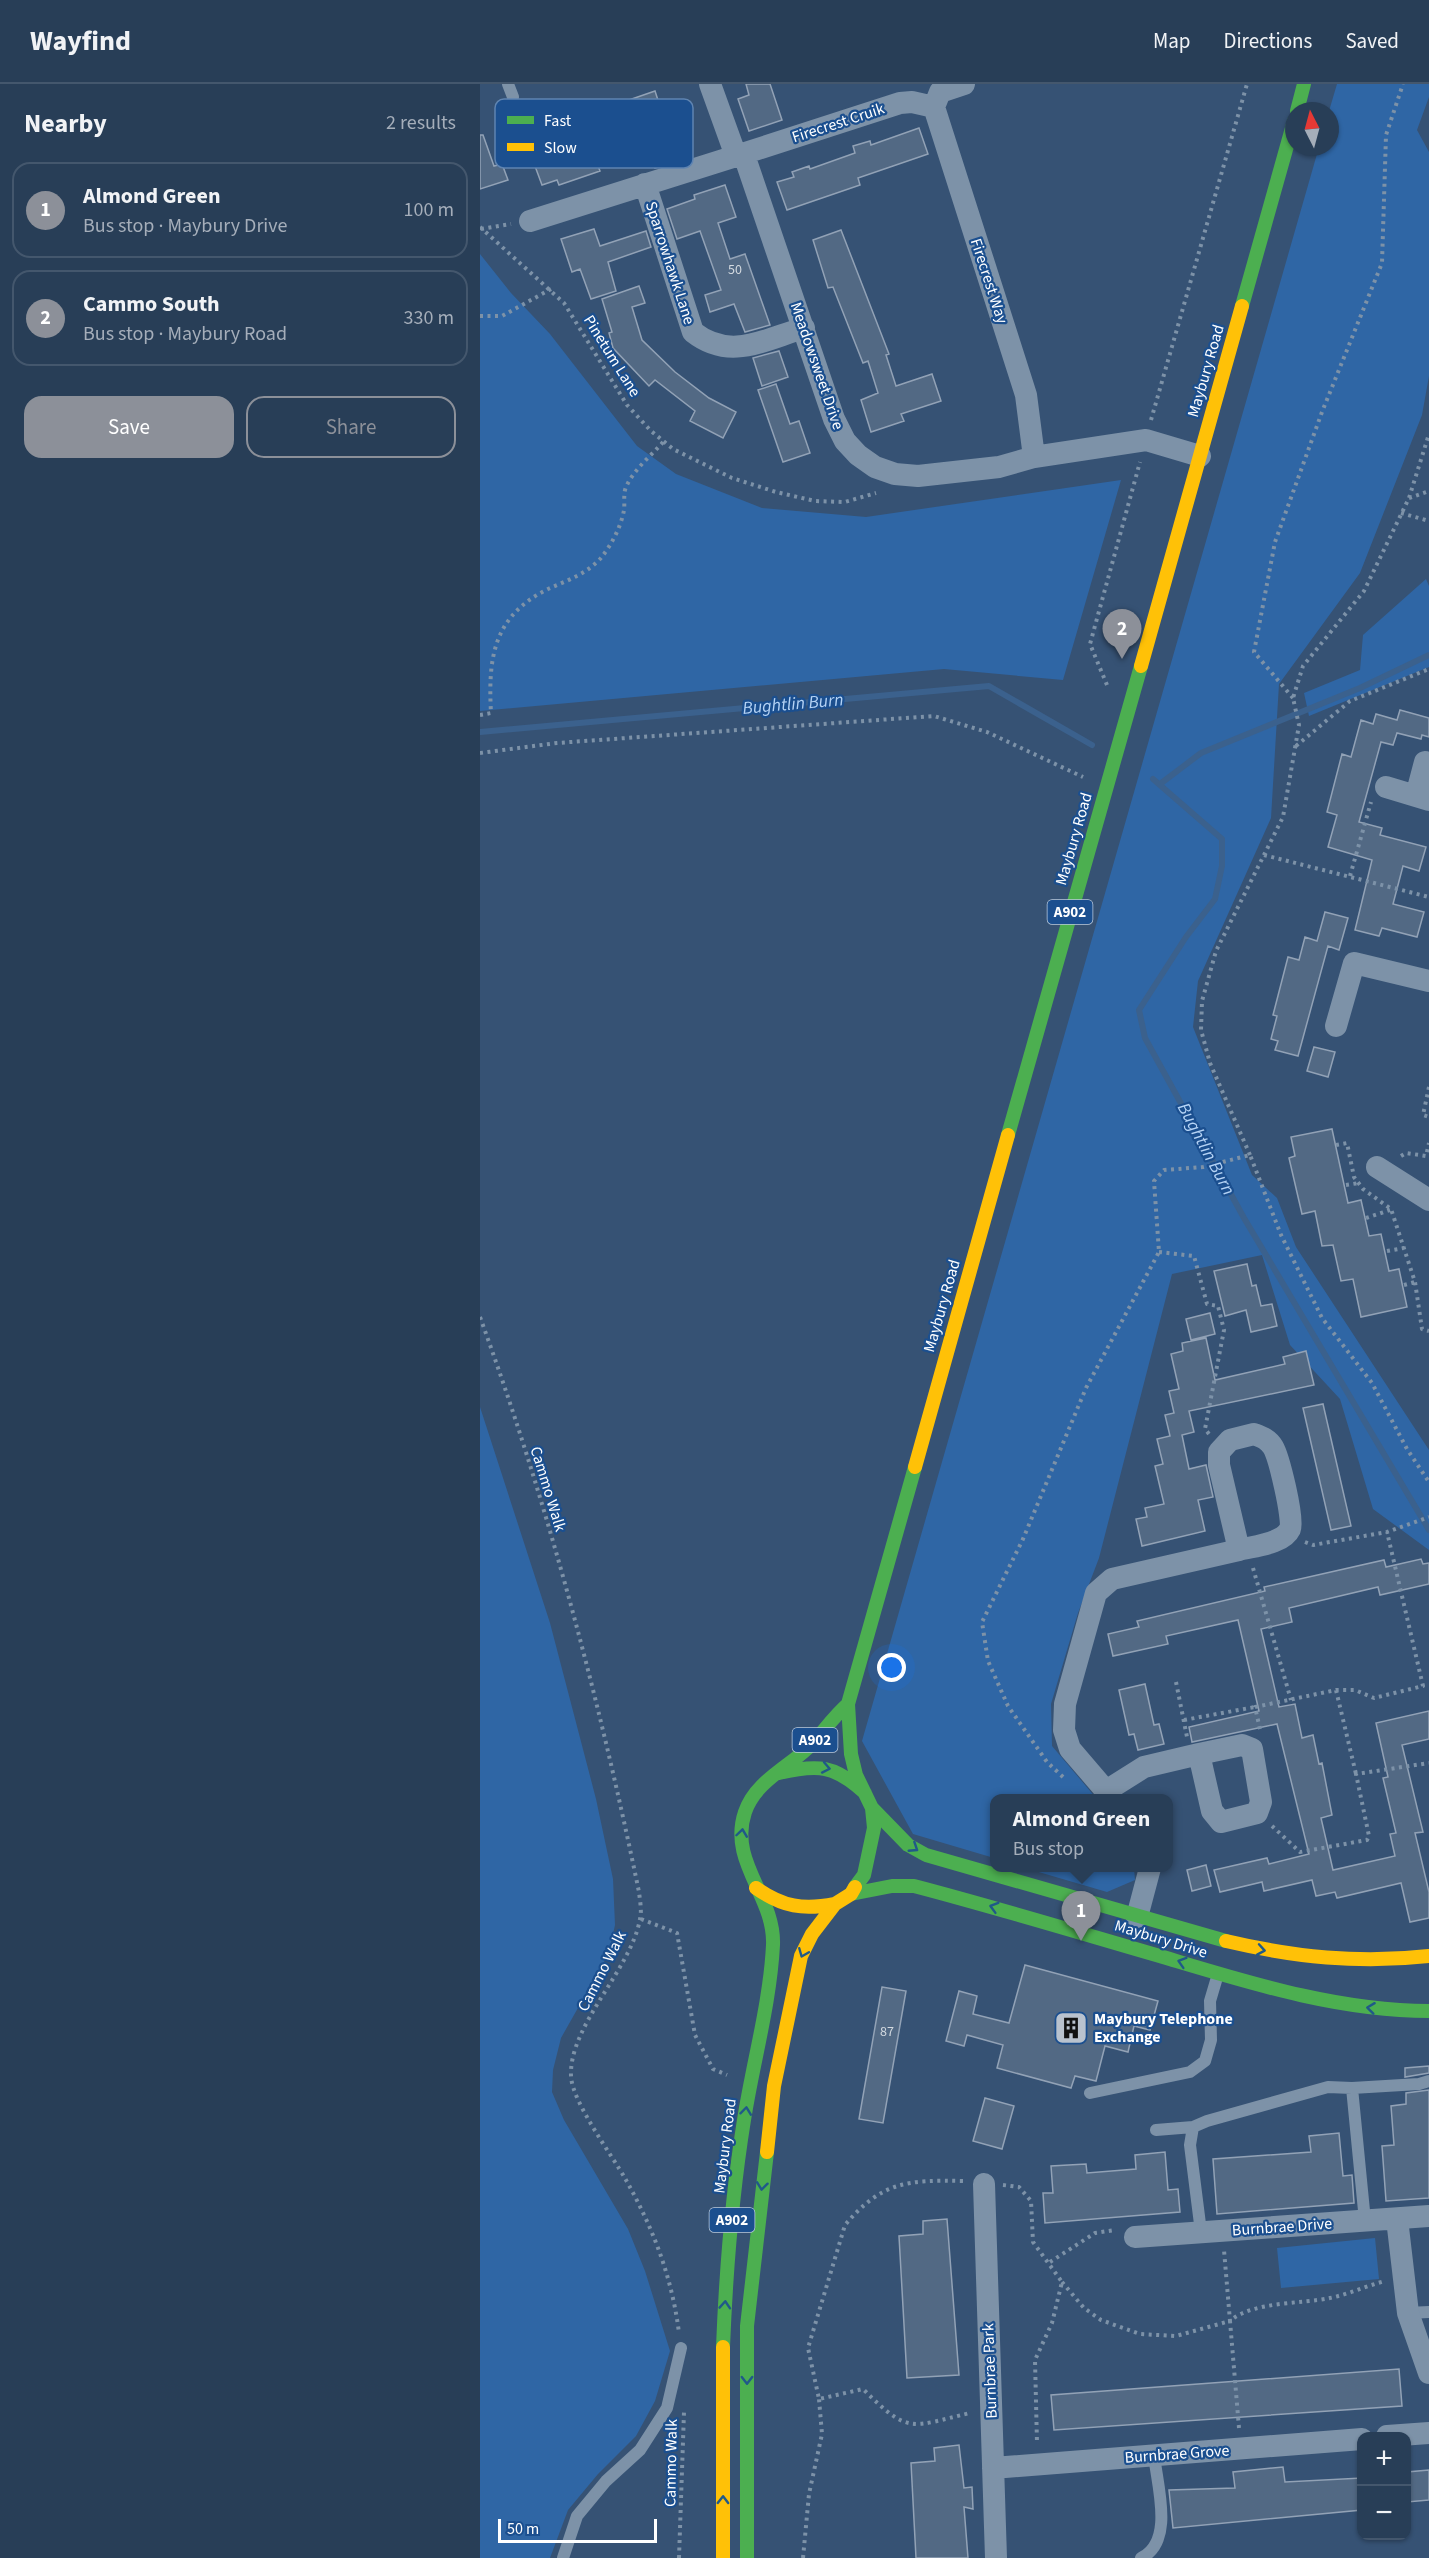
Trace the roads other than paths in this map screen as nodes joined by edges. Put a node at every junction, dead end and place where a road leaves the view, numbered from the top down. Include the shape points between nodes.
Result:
1 (508, 84) edge
2 (710, 84) edge
3 (964, 84) edge
4 (1304, 84) edge
5 (909, 93) edge
6 (513, 97) dead end
7 (1299, 102) edge
8 (934, 108) junction
9 (1285, 153) edge
10 (740, 155) junction
11 (645, 184) junction
12 (530, 221) road end
13 (804, 328) junction
14 (1034, 456) junction
15 (1200, 456) junction
16 (1425, 762) dead end
17 (1386, 787) road end
18 (1423, 798) edge
19 (1429, 981) edge
20 (1336, 1026) dead end
21 (1377, 1167) dead end
22 (1429, 1200) edge
23 (1243, 1549) junction
24 (848, 1704) junction
25 (1195, 1755) junction
26 (779, 1773) junction
27 (865, 1793) junction
28 (1108, 1794) edge
29 (1110, 1794) edge
30 (872, 1808) junction
31 (1149, 1872) edge
32 (756, 1888) junction
33 (851, 1894) junction
34 (835, 1904) junction
35 (1137, 1917) junction
36 (1429, 1956) edge
37 (1218, 1973) junction
38 (1429, 2011) edge
39 (1429, 2081) edge
40 (1352, 2088) junction
41 (1090, 2093) dead end
42 (1193, 2127) junction
43 (1156, 2130) dead end
44 (984, 2184) road end
45 (1429, 2216) edge
46 (1397, 2218) junction
47 (1365, 2221) junction
48 (1212, 2232) junction
49 (1134, 2237) road end
50 (1419, 2312) edge
51 (681, 2348) road end
52 (1429, 2373) edge
53 (1429, 2433) edge
54 (1411, 2434) edge
55 (1357, 2439) edge
56 (1154, 2456) junction
57 (993, 2468) junction
58 (563, 2558) edge
59 (723, 2558) edge
60 (747, 2558) edge
61 (996, 2558) edge
62 (1141, 2558) edge

1 - 6 lane
2 - 10 street, Meadowsweet Drive
3 - 8 street via 940,92
4 - 7 main road
5 - 8 street, Firecrest Cruik
5 - 10 street, Firecrest Cruik via 900,103
8 - 14 street, Firecrest Way via 1026,395
9 - 15 main road, Maybury Road / A902
10 - 11 street, Sparrowhawk Lane
10 - 13 street, Meadowsweet Drive
11 - 12 street, Sparrowhawk Lane
11 - 13 street, Sparrowhawk Lane via 693,332 706,342 738,348
13 - 14 street, Meadowsweet Drive via 844,441 875,468 918,476 999,467
14 - 15 street, Meadowsweet Drive via 1146,440
15 - 24 main road, Maybury Road / A902
16 - 18 street
17 - 18 street
19 - 20 street via 1354,963
21 - 22 street
23 - 23 street via 1219,1465 1219,1452 1230,1440 1254,1434 1265,1437 1274,1448 1291,1527 1271,1542
23 - 28 street via 1112,1579 1096,1593 1065,1704 1064,1730 1070,1749
24 - 26 main road, Maybury Road / A902 via 831,1716 812,1744
24 - 27 main road, Maybury Road / A902 via 851,1754
25 - 25 street via 1242,1745 1252,1749 1261,1802 1257,1813 1221,1822 1212,1811
25 - 29 street via 1144,1767
26 -> 27 main road, Maybury Road / A902 via 807,1766 829,1767 849,1777
32 -> 26 main road, Maybury Road / A902 via 744,1867 741,1842 746,1811 760,1788
27 - 30 main road, Maybury Road / A902
30 - 33 main road, Maybury Road / A902 via 871,1849 864,1875
30 -> 35 main road, Maybury Drive via 908,1845 926,1855
31 - 35 street
32 - 34 main road, Maybury Road / A902 via 775,1902 794,1909
59 -> 32 main road, Maybury Road / A902 via 722,2337 730,2234 772,1956 772,1920
33 - 34 main road, Maybury Road / A902
37 -> 33 main road, Maybury Drive via 914,1886
34 -> 60 main road, Maybury Road / A902 via 801,1956 774,2086 747,2326
35 -> 36 main road, Maybury Drive via 1251,1948 1316,1960 1376,1962
38 -> 37 main road, Maybury Drive via 1352,2006
37 - 41 lane via 1210,2001 1211,2040 1205,2061 1190,2072
39 - 40 lane
40 - 42 lane via 1328,2087
40 - 47 lane
42 - 43 lane
42 - 48 lane via 1190,2145
44 - 57 street, Burnbrae Park
45 - 46 street, Burnbrae Drive
46 - 47 street, Burnbrae Drive
46 - 50 street via 1403,2276
47 - 48 street, Burnbrae Drive
48 - 49 street, Burnbrae Drive
50 - 52 street
51 - 58 lane via 667,2408 640,2450 576,2516
53 - 54 street
55 - 56 street, Burnbrae Grove
56 - 57 street, Burnbrae Grove
56 - 62 lane via 1160,2536 1151,2553
57 - 61 street, Burnbrae Park

